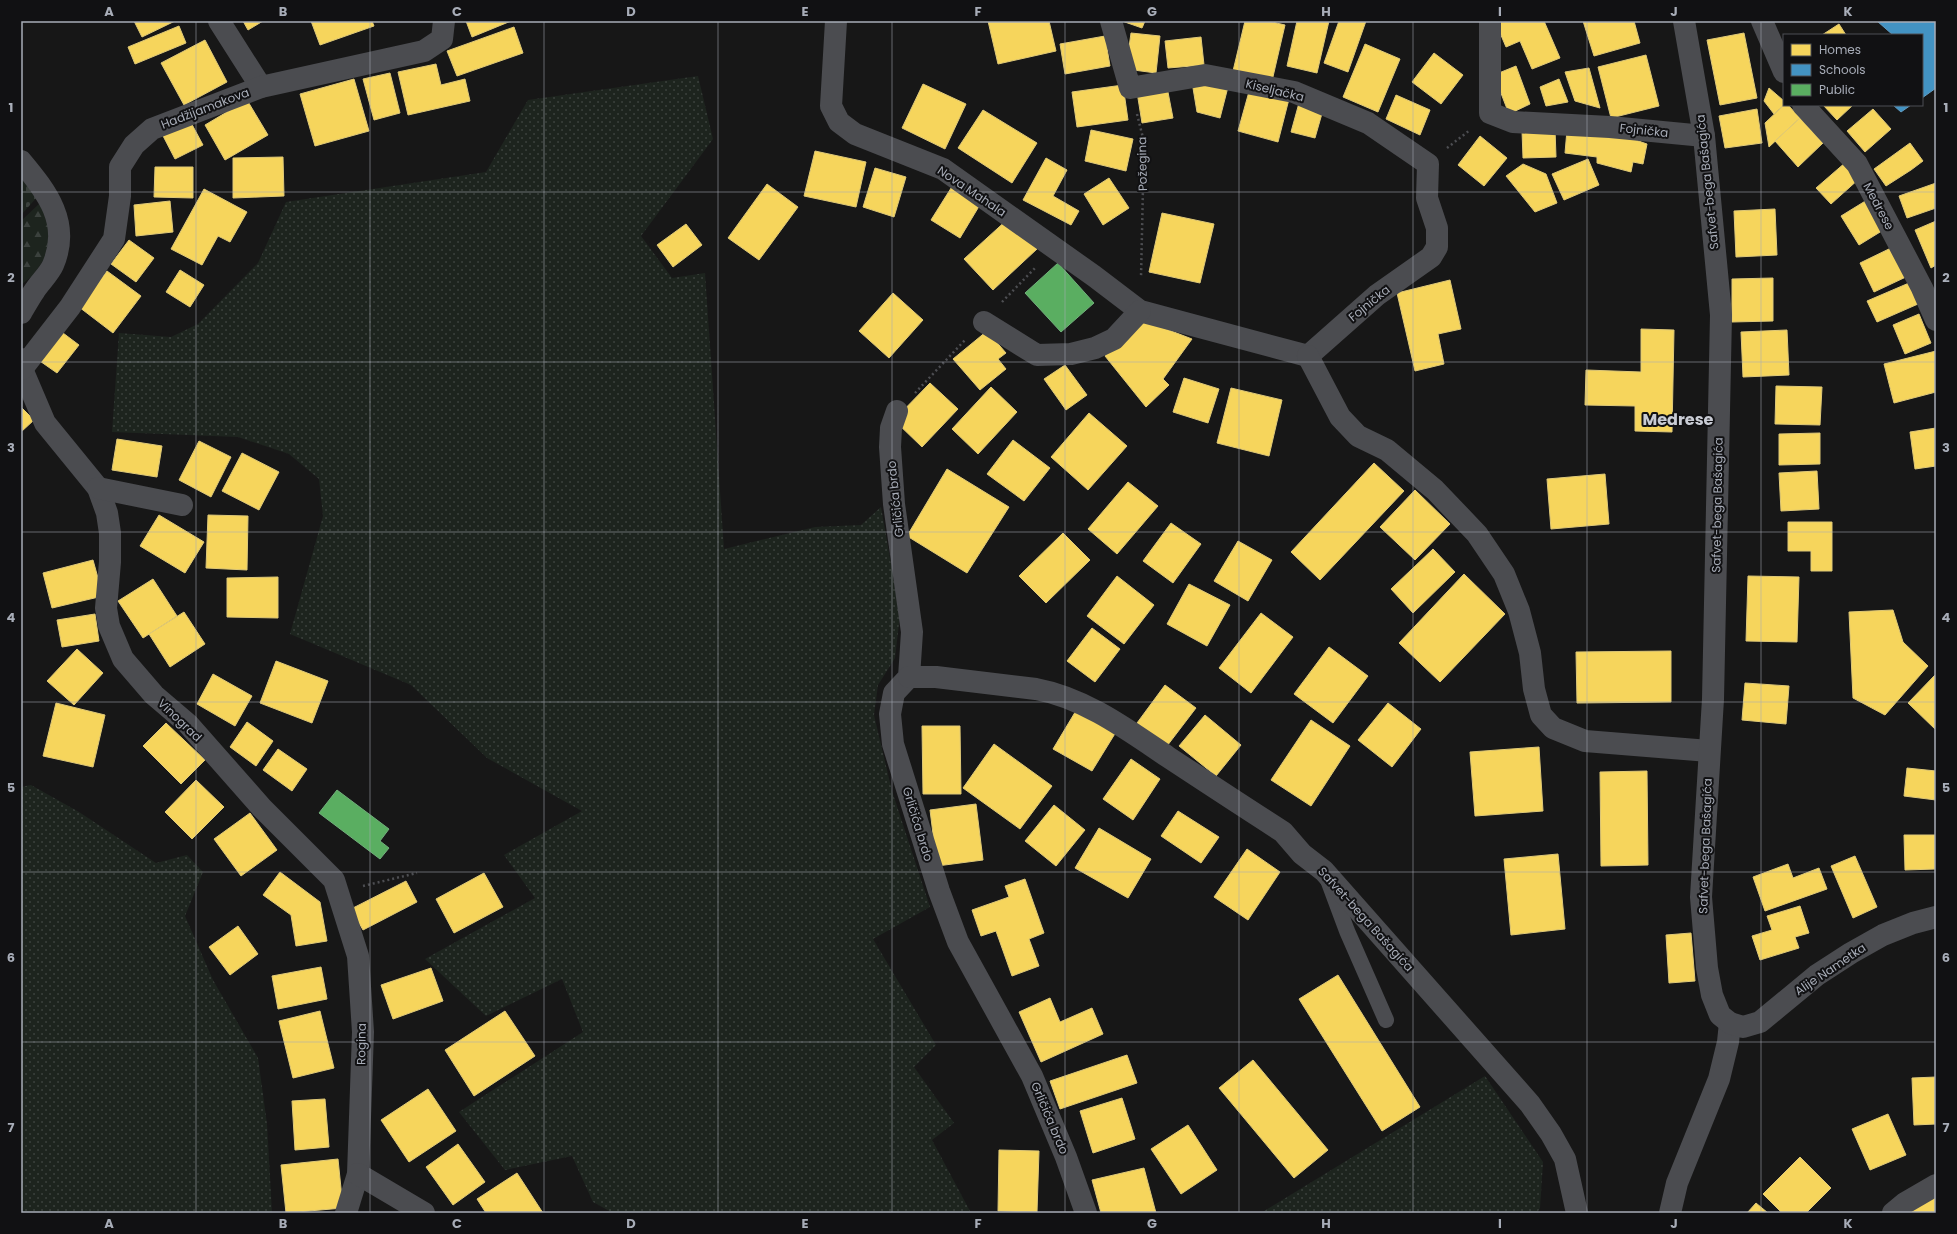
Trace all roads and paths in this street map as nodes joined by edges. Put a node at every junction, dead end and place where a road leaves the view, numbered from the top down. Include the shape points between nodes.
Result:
1 (219, 21) edge
2 (444, 21) edge
3 (836, 21) edge
4 (1111, 21) edge
5 (1490, 21) edge
6 (1684, 21) edge
7 (1762, 21) edge
8 (1783, 70) edge
9 (261, 87) junction
10 (1130, 88) junction
11 (1804, 106) edge
12 (1490, 113) junction
13 (1704, 136) junction
14 (21, 161) edge
15 (1428, 164) junction
16 (1929, 284) edge
17 (1140, 312) junction
18 (21, 314) edge
19 (1936, 320) edge
20 (984, 322) dead end
21 (1308, 356) junction
22 (22, 364) edge
23 (897, 411) dead end
24 (98, 488) junction
25 (182, 505) dead end
26 (909, 677) junction
27 (1709, 751) junction
28 (1324, 871) junction
29 (417, 873) dead end
30 (334, 880) junction
31 (346, 917) joint
32 (1936, 917) edge
33 (1386, 1020) dead end
34 (1730, 1024) junction
35 (358, 1174) junction
36 (1936, 1185) edge
37 (346, 1213) edge
38 (424, 1213) edge
39 (1086, 1213) edge
40 (1577, 1213) edge
41 (1670, 1213) edge
42 (1893, 1213) edge

1 - 9 street
2 - 9 street, Hadžijamakova via 442,39 424,51
3 - 17 street, Nova Mahala via 831,106 839,122 855,134 943,169 1094,276
4 - 10 street
5 - 12 street
6 - 13 street, Safvet-bega Bašagića
7 - 8 street
9 - 22 street, Hadžijamakova via 152,129 134,145 120,167 120,196 114,240 70,307
10 - 15 street, Kiseljačka via 1205,75 1294,92 1368,123
10 - 17 path, Požegina via 1144,142
11 - 16 street, Medrese via 1857,164
12 - 13 street, Fojnička via 1513,122 1610,126
12 - 15 path
13 - 27 street, Safvet-bega Bašagića via 1722,315 1713,699
14 - 18 street via 39,182 56,210 60,237 53,266 34,290
15 - 21 street, Fojnička via 1428,198 1437,228 1438,247 1431,257 1377,294
16 - 19 street, Medrese
17 - 20 street via 1114,339 1095,348 1071,354 1036,355
17 - 21 street
21 - 27 street via 1340,417 1358,436 1387,450 1435,490 1477,534 1504,574 1519,611 1530,653 1534,689 1541,715 1553,728 1585,741
22 - 24 street, Vinograd via 46,423
23 - 26 street, Grličića brdo via 891,428 890,447 894,504 912,632
24 - 25 street
24 - 30 street, Vinograd via 107,513 110,533 106,608 109,626 123,659 154,695 188,724 262,808
26 - 28 street, Safvet-bega Bašagića via 936,677 1036,689 1074,700 1113,720 1282,832 1302,854
26 - 39 street, Grličića brdo via 894,693 890,714 893,744 939,891 958,942 1032,1076
27 - 34 street, Safvet-bega Bašagića via 1701,897 1712,995 1720,1015
28 - 33 lane
28 - 40 street, Safvet-bega Bašagića via 1530,1104 1551,1134 1564,1159
29 - 30 path via 361,886
30 - 31 street, Vinograd
31 - 35 street, Rogina via 358,956 362,1032
32 - 34 street, Alije Nametka via 1883,935 1851,953 1817,975 1760,1022 1743,1027
34 - 41 street via 1719,1079 1677,1183
35 - 37 street, Rogina
35 - 38 street
36 - 42 street

